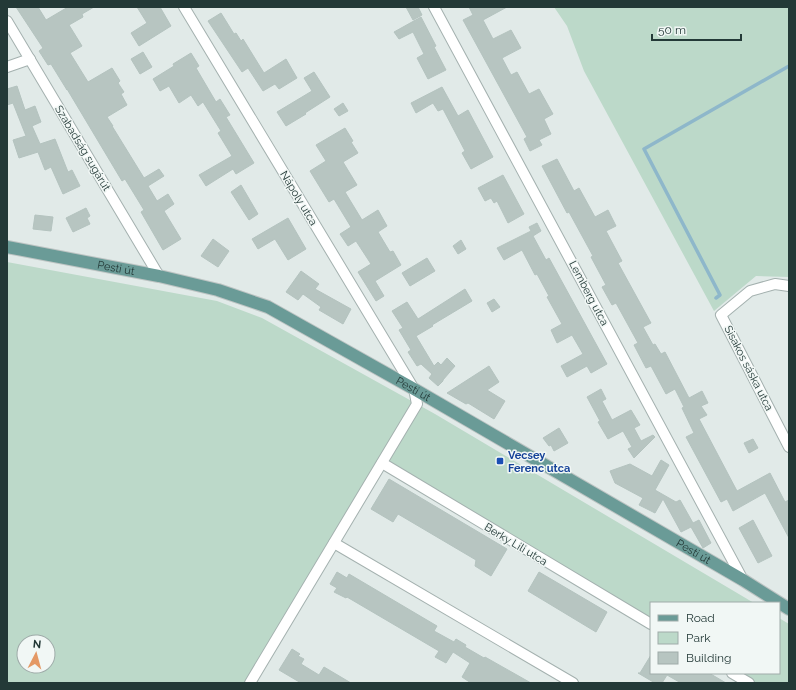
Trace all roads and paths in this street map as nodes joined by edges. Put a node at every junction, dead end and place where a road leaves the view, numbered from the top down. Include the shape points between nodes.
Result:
1 (184, 7) edge
2 (434, 7) edge
3 (7, 21) edge
4 (30, 59) junction
5 (7, 67) edge
6 (7, 247) edge
7 (159, 276) junction
8 (789, 286) edge
9 (414, 389) junction
10 (789, 447) edge
11 (382, 463) junction
12 (334, 543) junction
13 (743, 580) junction
14 (778, 602) edge
15 (780, 603) edge
16 (789, 609) edge
17 (650, 623) edge
18 (734, 674) edge
19 (254, 681) edge
20 (573, 683) edge
21 (749, 683) edge

1 - 9 street, Nápoly utca
2 - 13 street, Lemberg utca
3 - 4 street, Szabadság sugárút
4 - 5 street
4 - 7 street, Szabadság sugárút
6 - 7 main road, Pesti út
7 - 9 main road, Pesti út via 218,290 268,307
8 - 10 street, Sisakos sáska utca via 775,284 750,291 722,315
9 - 11 street via 418,404
9 - 13 main road, Pesti út
11 - 12 street
11 - 17 street, Berky Lili utca
12 - 19 street
12 - 20 street
13 - 14 main road, Pesti út
15 - 16 main road, Pesti út
18 - 21 street

